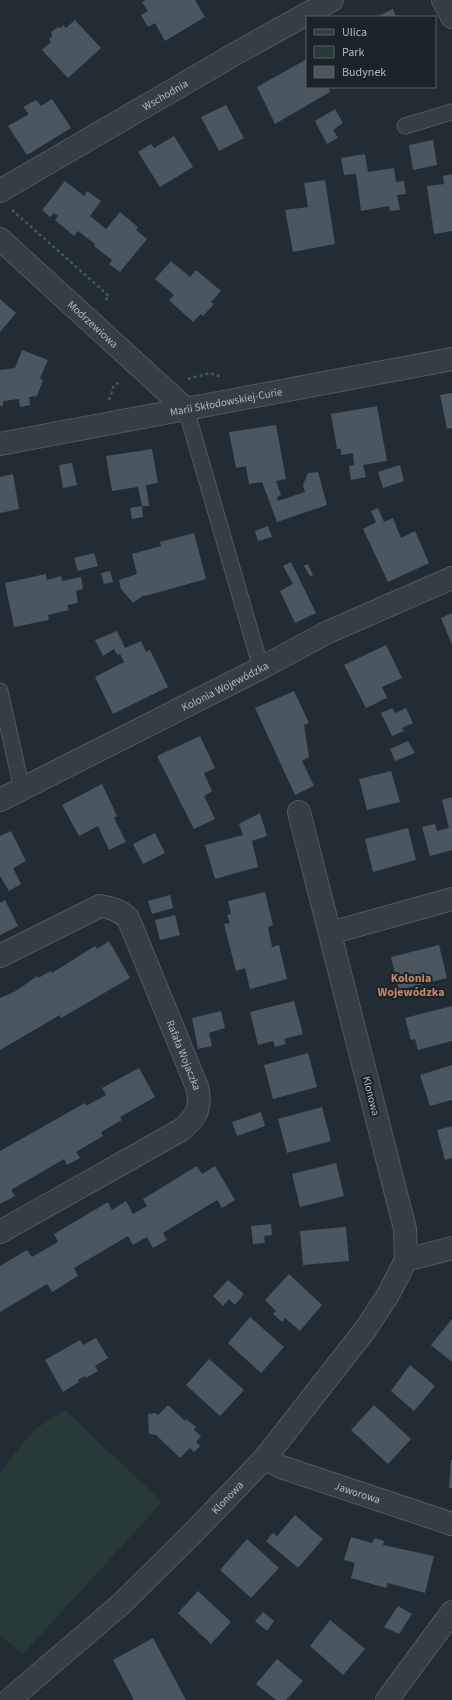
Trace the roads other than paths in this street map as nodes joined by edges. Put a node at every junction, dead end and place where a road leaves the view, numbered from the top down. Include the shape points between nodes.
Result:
1 (332, 0) edge
2 (443, 0) edge
3 (452, 17) edge
4 (452, 112) edge
5 (405, 126) dead end
6 (0, 192) edge
7 (0, 239) edge
8 (452, 359) edge
9 (186, 409) junction
10 (0, 444) edge
11 (452, 578) edge
12 (261, 668) junction
13 (0, 691) edge
14 (22, 789) junction
15 (0, 800) edge
16 (299, 812) dead end
17 (452, 899) edge
18 (330, 933) junction
19 (0, 956) edge
20 (0, 1232) edge
21 (452, 1248) edge
22 (406, 1260) junction
23 (265, 1458) junction
24 (452, 1524) edge
25 (452, 1612) edge
26 (9, 1700) edge
27 (387, 1700) edge

1 - 6 street, Wschodnia
2 - 3 street
4 - 5 lane
7 - 9 street, Modrzewiowa
8 - 9 street, Marii Skłodowskiej-Curie
9 - 10 street, Marii Skłodowskiej-Curie
9 - 12 lane
11 - 12 street, Kolonia Wojewódzka via 328,632
12 - 14 street, Kolonia Wojewódzka
13 - 14 lane
14 - 15 street, Kolonia Wojewódzka
16 - 18 street, Klonowa
17 - 18 street
18 - 22 street, Klonowa via 405,1230
19 - 20 street, Rafała Wojaczka via 100,906 114,908 122,913 128,918 200,1100 192,1121 181,1130
21 - 22 street
22 - 23 street, Klonowa via 388,1295 365,1330
23 - 24 street, Jaworowa via 281,1468
23 - 26 street, Klonowa via 120,1605
25 - 27 street

